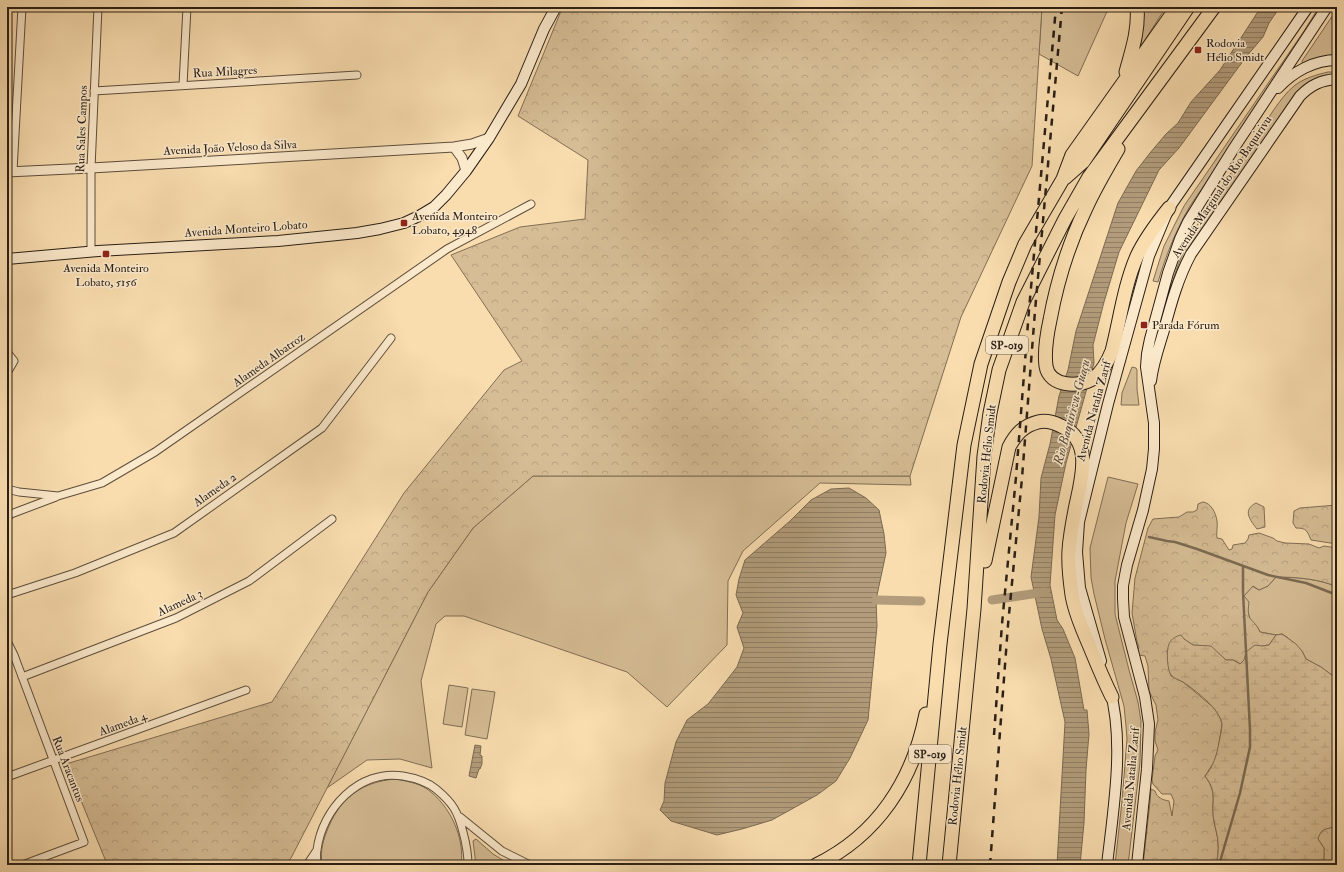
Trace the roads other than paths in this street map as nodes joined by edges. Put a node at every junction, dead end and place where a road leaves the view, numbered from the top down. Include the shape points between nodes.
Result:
1 (22, 7) edge
2 (98, 7) edge
3 (187, 7) edge
4 (556, 7) edge
5 (1138, 7) edge
6 (1177, 7) edge
7 (1188, 7) edge
8 (1214, 7) edge
9 (1308, 7) edge
10 (1327, 7) edge
11 (1337, 60) edge
12 (357, 75) dead end
13 (1337, 79) edge
14 (1124, 81) junction
15 (183, 86) junction
16 (94, 91) junction
17 (1264, 102) junction
18 (1136, 113) junction
19 (489, 138) junction
20 (454, 147) junction
21 (91, 168) junction
22 (466, 171) junction
23 (10, 172) edge
24 (1064, 179) junction
25 (531, 204) dead end
26 (1169, 208) junction
27 (91, 252) junction
28 (7, 259) edge
29 (391, 338) dead end
30 (7, 352) edge
31 (7, 372) edge
32 (1150, 391) junction
33 (7, 489) edge
34 (58, 496) junction
35 (7, 518) edge
36 (332, 519) dead end
37 (7, 595) edge
38 (974, 609) junction
39 (7, 641) edge
40 (940, 644) junction
41 (14, 655) junction
42 (7, 660) edge
43 (22, 677) junction
44 (246, 690) dead end
45 (1112, 697) junction
46 (53, 761) junction
47 (7, 777) edge
48 (460, 817) junction
49 (317, 850) junction
50 (22, 865) edge
51 (307, 865) edge
52 (317, 865) edge
53 (468, 865) edge
54 (530, 865) edge
55 (816, 865) edge
56 (919, 865) edge
57 (949, 865) edge
58 (1107, 865) edge
59 (1137, 865) edge

1 - 23 street
2 - 16 street, Rua Sales Campos
3 - 15 street
4 - 19 main road, Avenida Monteiro Lobato via 521,84
5 - 14 highway via 1136,36
6 - 14 highway, Rodovia Hélio Smidt / SP-019
7 - 24 highway, Rodovia Hélio Smidt / SP-019 via 1083,162
8 - 18 highway, Rodovia Hélio Smidt / SP-019
9 - 26 main road, Avenida Natalia Zarif
10 - 17 main road, Avenida Natalia Zarif
11 - 17 main road via 1319,62 1295,73
12 - 15 street, Rua Milagres
13 - 32 main road, Avenida Marginal do Rio Baquirivu via 1318,82 1300,96 1191,254 1182,270 1170,306 1153,366
14 - 24 highway, Rodovia Hélio Smidt / SP-019 via 1072,154
15 - 16 street, Rua Milagres
16 - 21 street, Rua Sales Campos
17 - 32 main road, Avenida Natalia Zarif via 1199,204 1180,239 1155,317 1147,354 1147,379
18 - 26 highway via 1123,142 1098,182 1085,209 1071,241 1061,274 1053,302 1046,361 1049,374 1058,381 1078,384 1093,379 1102,370 1112,351 1137,256
18 - 38 highway, Rodovia Hélio Smidt / SP-019 via 1089,177 1065,219 1023,302 1008,341 990,413 984,456
19 - 20 street
19 - 22 main road, Avenida Monteiro Lobato
20 - 21 street, Avenida João Veloso da Silva
20 - 22 street via 462,158
21 - 23 street, Avenida João Veloso da Silva
21 - 27 street, Rua Sales Campos
22 - 27 main road, Avenida Monteiro Lobato via 434,207 404,223 380,229 278,241
24 - 40 highway, Rodovia Hélio Smidt / SP-019 via 1025,244 980,364 964,445
25 - 34 street, Alameda Albatroz via 447,248 156,452 102,483
26 - 45 main road, Avenida Natalia Zarif via 1149,256 1079,522 1077,552 1080,588
27 - 28 main road, Avenida Monteiro Lobato
29 - 37 street, Alameda 2 via 322,428 174,533 75,572
30 - 31 street via 14,361
32 - 59 main road, Avenida Natalia Zarif via 1154,424 1152,469 1144,510 1123,586 1124,617 1145,697 1149,724
33 - 34 street, Alameda Albatroz
34 - 35 street via 11,514
36 - 43 street, Alameda 3 via 242,585 176,618
38 - 45 highway via 1008,447 1020,431 1030,424 1053,422 1072,433 1083,455 1069,551 1070,577 1077,616
38 - 57 highway, Rodovia Hélio Smidt / SP-019
39 - 41 street, Rua Aracantus
40 - 55 highway via 915,758 900,788 881,816 857,839
40 - 56 highway, Rodovia Hélio Smidt / SP-019
41 - 42 street
41 - 43 street, Rua Aracantus
43 - 46 street, Rua Aracantus
44 - 46 street, Alameda 4
45 - 58 main road, Avenida Natalia Zarif via 1116,737 1116,778
46 - 47 street, Alameda 4
46 - 50 street, Rua Aracantus via 84,842
48 - 49 street via 453,805 430,784 398,775 377,777 352,789 335,807 321,834
48 - 53 street via 467,845
48 - 54 street via 502,851
49 - 51 street
49 - 52 street

